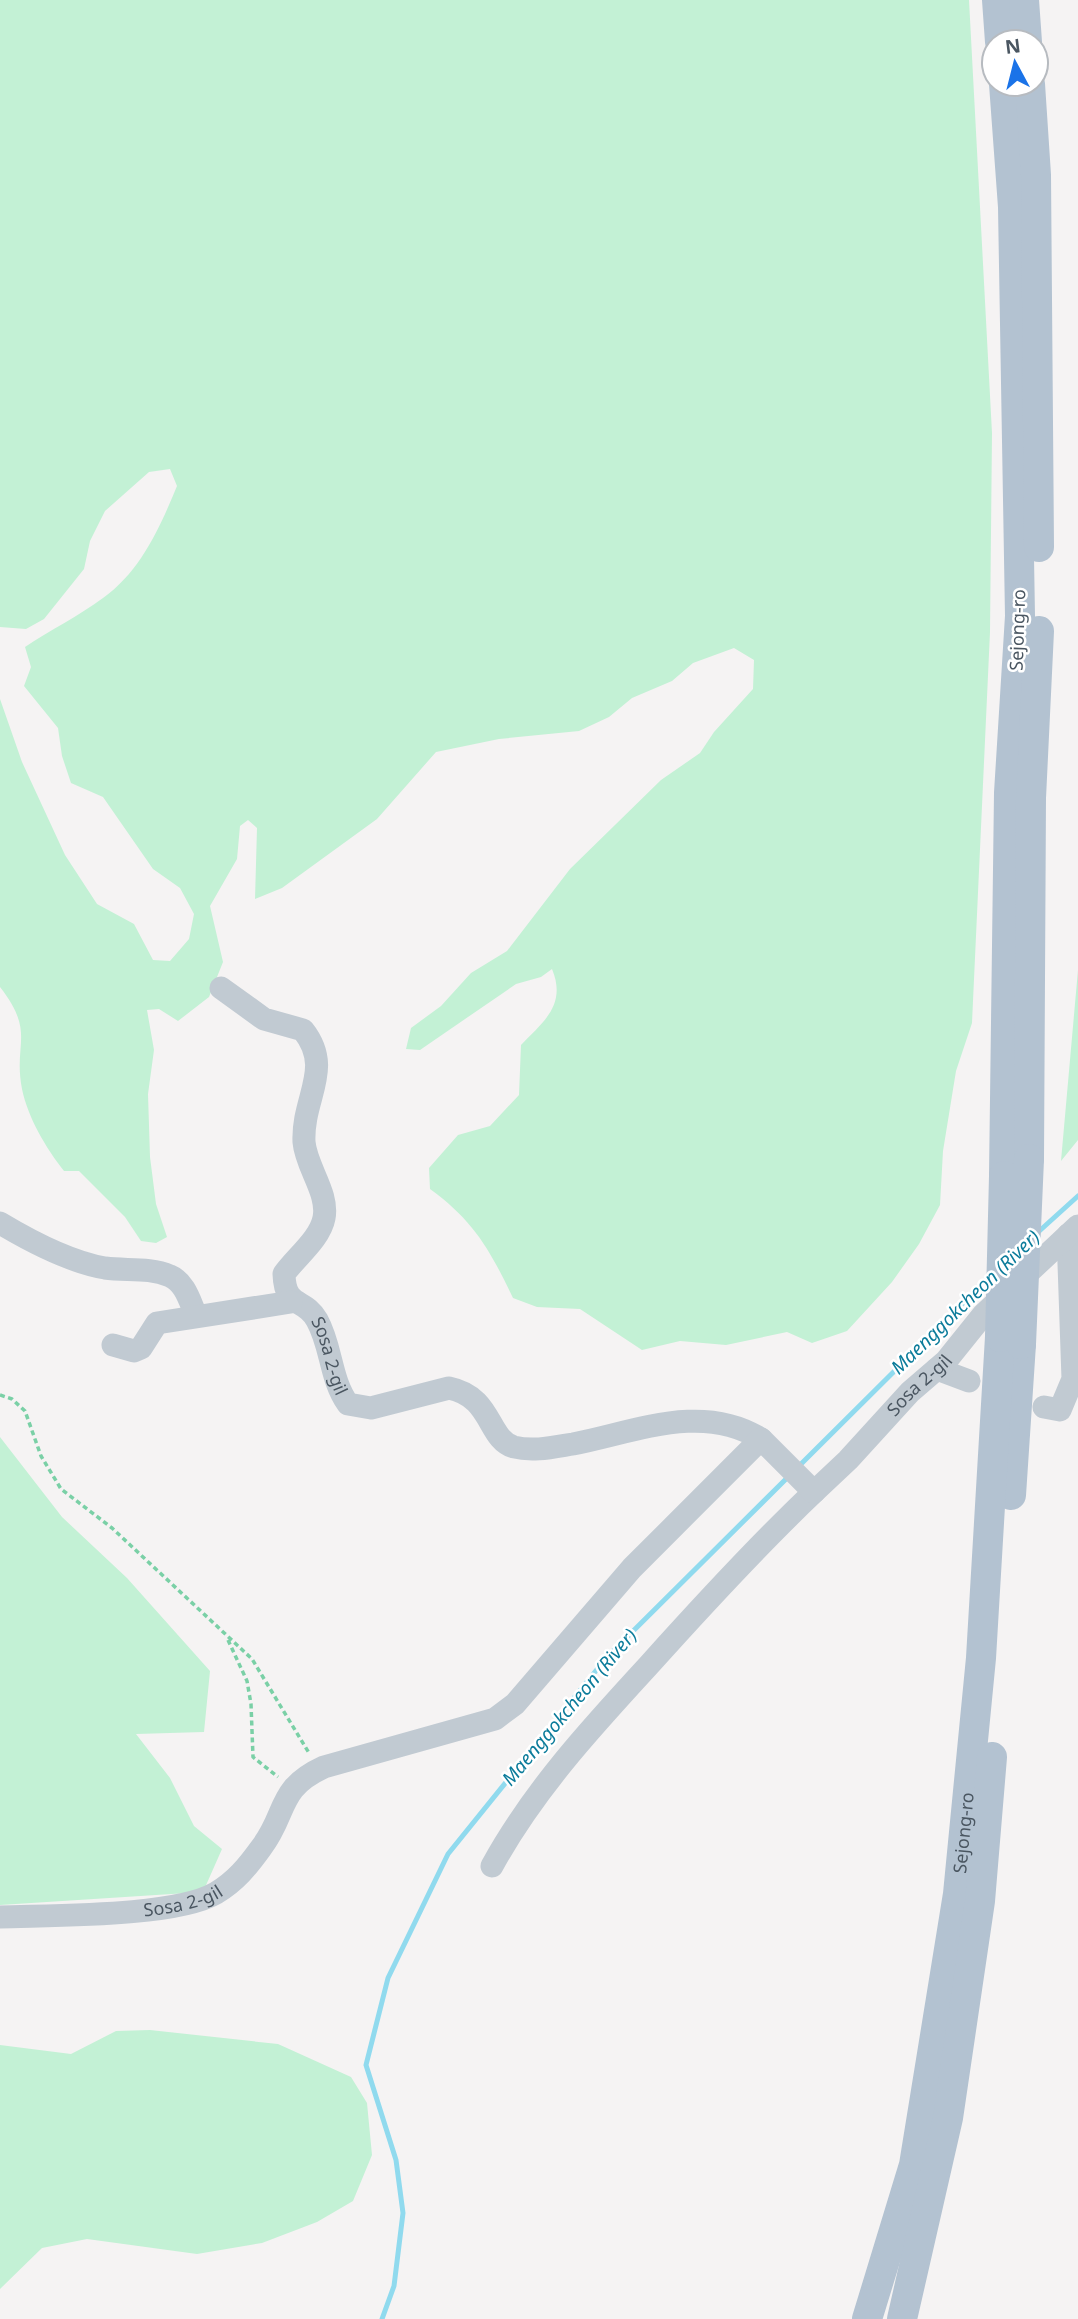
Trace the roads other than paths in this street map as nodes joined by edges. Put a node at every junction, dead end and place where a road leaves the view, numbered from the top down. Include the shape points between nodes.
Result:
1 (997, 0) edge
2 (1024, 0) edge
3 (999, 28) edge
4 (1026, 28) edge
5 (1005, 98) edge
6 (1031, 98) edge
7 (221, 988) dead end
8 (0, 1223) edge
9 (1073, 1231) edge
10 (291, 1302) junction
11 (196, 1315) junction
12 (1010, 1340) junction
13 (113, 1345) dead end
14 (937, 1369) junction
15 (1076, 1380) edge
16 (969, 1381) dead end
17 (1044, 1407) dead end
18 (763, 1442) junction
19 (811, 1488) junction
20 (492, 1866) dead end
21 (0, 1917) edge
22 (867, 2319) edge
23 (901, 2319) edge

1 - 3 main road
2 - 4 main road
5 - 12 main road, Sejong-ro, bridge via 1013,207 1020,615 1009,793 1004,1176
6 - 12 main road, Sejong-ro, bridge via 1036,175 1040,615 1031,798 1029,1159
7 - 10 street, Sosa 2-gil via 264,1019 303,1030 319,1056 304,1115 304,1142 325,1205 324,1219 319,1232 284,1274 284,1289
8 - 11 street via 105,1268 170,1276 183,1286
9 - 14 street, Sosa 2-gil via 984,1315
9 - 15 street
10 - 11 street
10 - 18 street, Sosa 2-gil via 313,1314 339,1392 357,1408 449,1388 474,1396 502,1440 512,1446 545,1448 708,1419 743,1428
11 - 13 street via 157,1323 141,1348 134,1351
12 - 22 main road, Sejong-ro via 958,1894 914,2165
12 - 23 main road, Sejong-ro via 1000,1661 980,1901 948,2118
14 - 16 street
14 - 19 street, Sosa 2-gil via 849,1460
15 - 17 street via 1060,1410
18 - 19 street, Sosa 2-gil
18 - 21 street, Sosa 2-gil via 632,1568 515,1704 495,1719 301,1779 242,1875 214,1894 182,1905
19 - 20 street via 596,1723 517,1821

